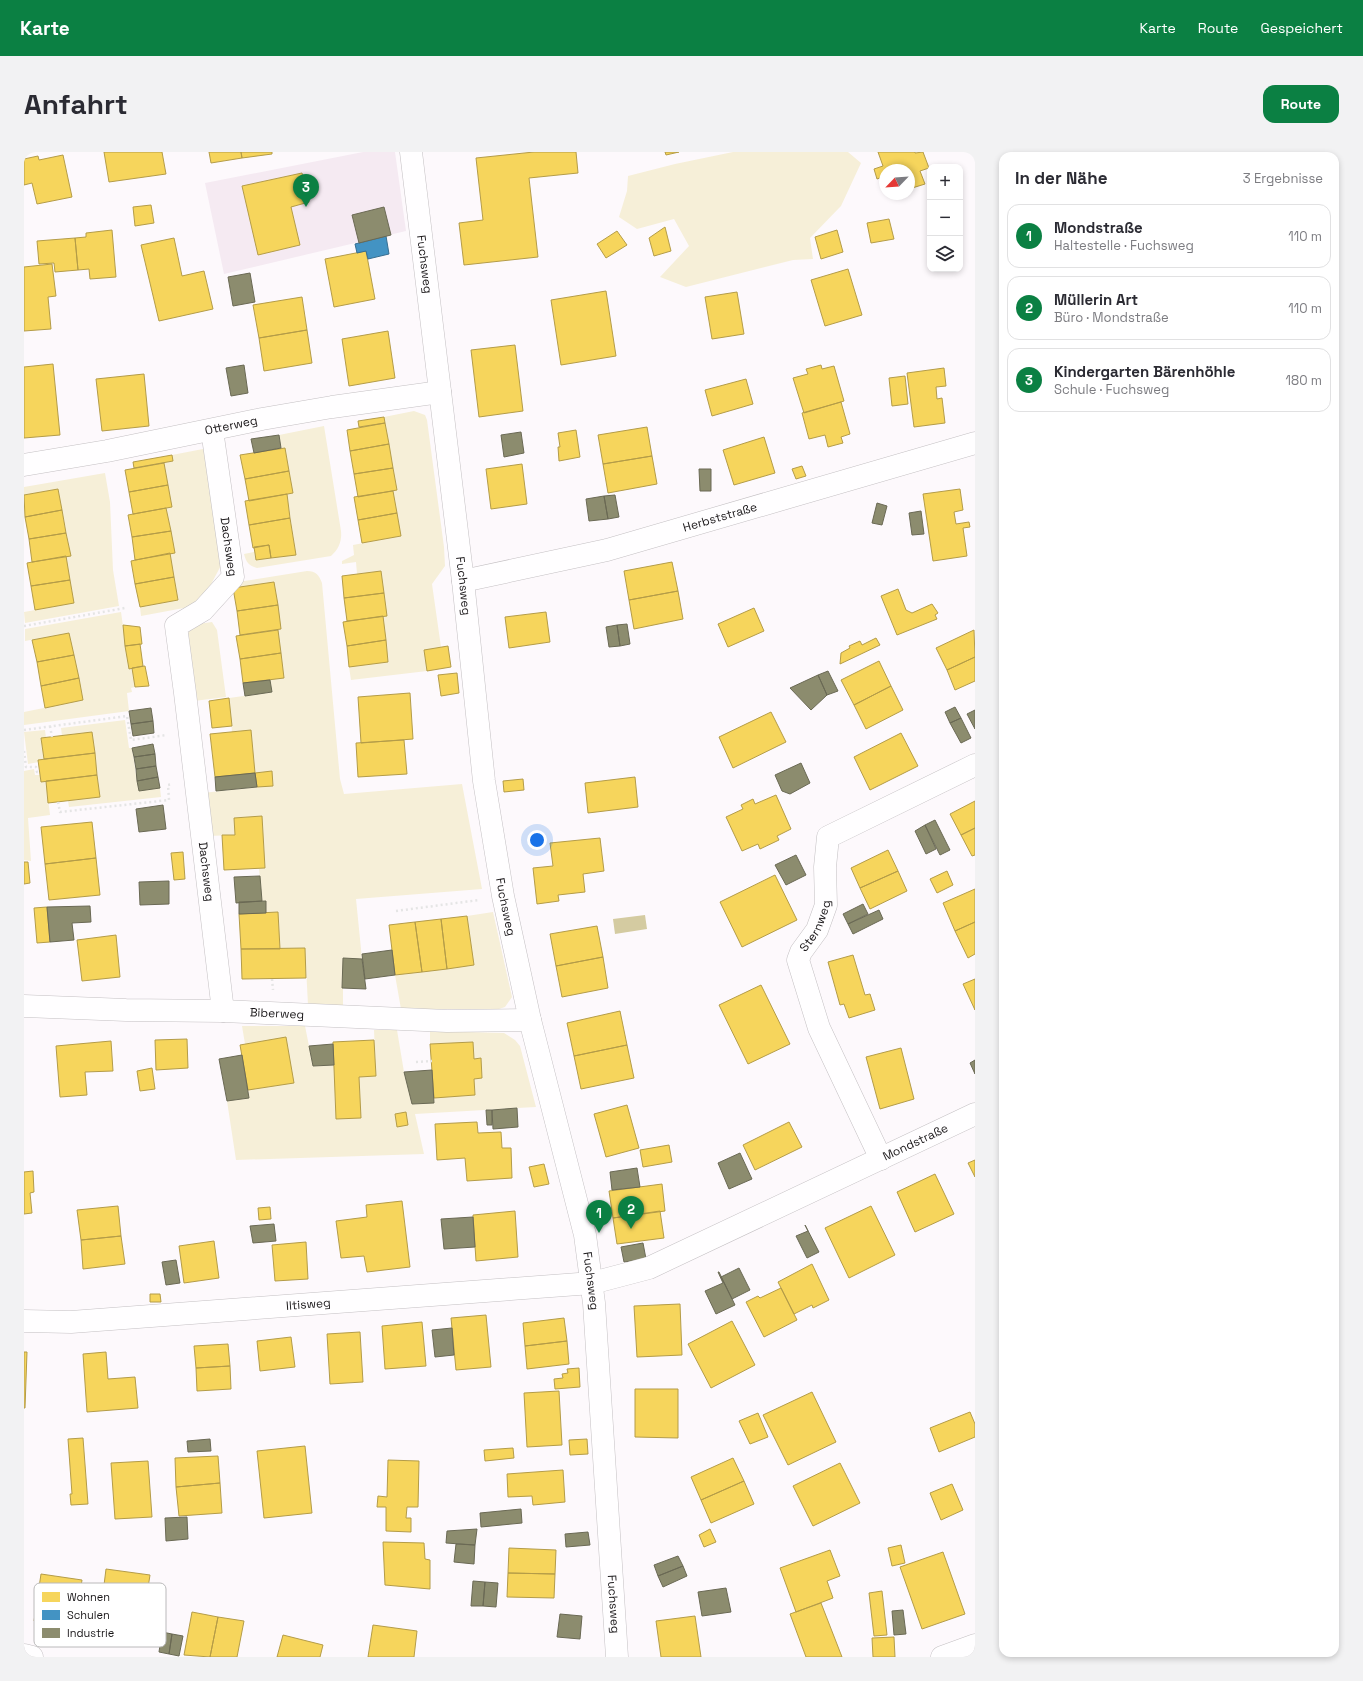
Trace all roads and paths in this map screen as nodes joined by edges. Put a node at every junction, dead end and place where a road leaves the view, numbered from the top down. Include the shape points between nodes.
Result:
1 (411, 152) edge
2 (440, 392) junction
3 (212, 430) junction
4 (975, 443) edge
5 (24, 465) edge
6 (463, 581) junction
7 (125, 608) dead end
8 (24, 626) edge
9 (50, 726) junction
10 (24, 730) edge
11 (190, 732) junction
12 (52, 737) dead end
13 (24, 751) edge
14 (975, 765) edge
15 (40, 772) dead end
16 (168, 790) dead end
17 (58, 802) dead end
18 (503, 896) junction
19 (396, 911) dead end
20 (24, 1006) edge
21 (224, 1011) junction
22 (530, 1020) junction
23 (432, 1061) dead end
24 (416, 1062) dead end
25 (975, 1114) edge
26 (881, 1159) junction
27 (592, 1283) junction
28 (24, 1321) edge
29 (975, 1645) edge
30 (24, 1655) edge
31 (32, 1657) edge
32 (618, 1657) edge
33 (942, 1657) edge

1 - 2 street, Fuchsweg
2 - 3 street, Otterweg via 332,407
2 - 6 street, Fuchsweg
3 - 5 street, Otterweg
3 - 11 street, Dachsweg via 232,577 203,610 176,626
4 - 6 street, Herbststraße via 607,550
6 - 18 street, Fuchsweg via 484,781
7 - 8 path
9 - 10 path
9 - 11 path via 127,716 131,740
9 - 12 path
11 - 21 street, Dachsweg
13 - 15 path via 26,768 36,766 37,772
14 - 26 street, Sternweg via 828,836 825,867 826,905 817,930 798,960 819,1028
16 - 17 path via 169,800 60,812
18 - 19 path
18 - 22 street, Fuchsweg
20 - 21 street, Biberweg
21 - 22 street, Biberweg via 447,1021
22 - 27 street, Fuchsweg via 585,1235
23 - 24 path
25 - 26 street, Mondstraße
26 - 27 street, Mondstraße via 649,1268
27 - 28 street, Iltisweg via 71,1322
27 - 32 street, Fuchsweg
29 - 33 street
30 - 31 street

